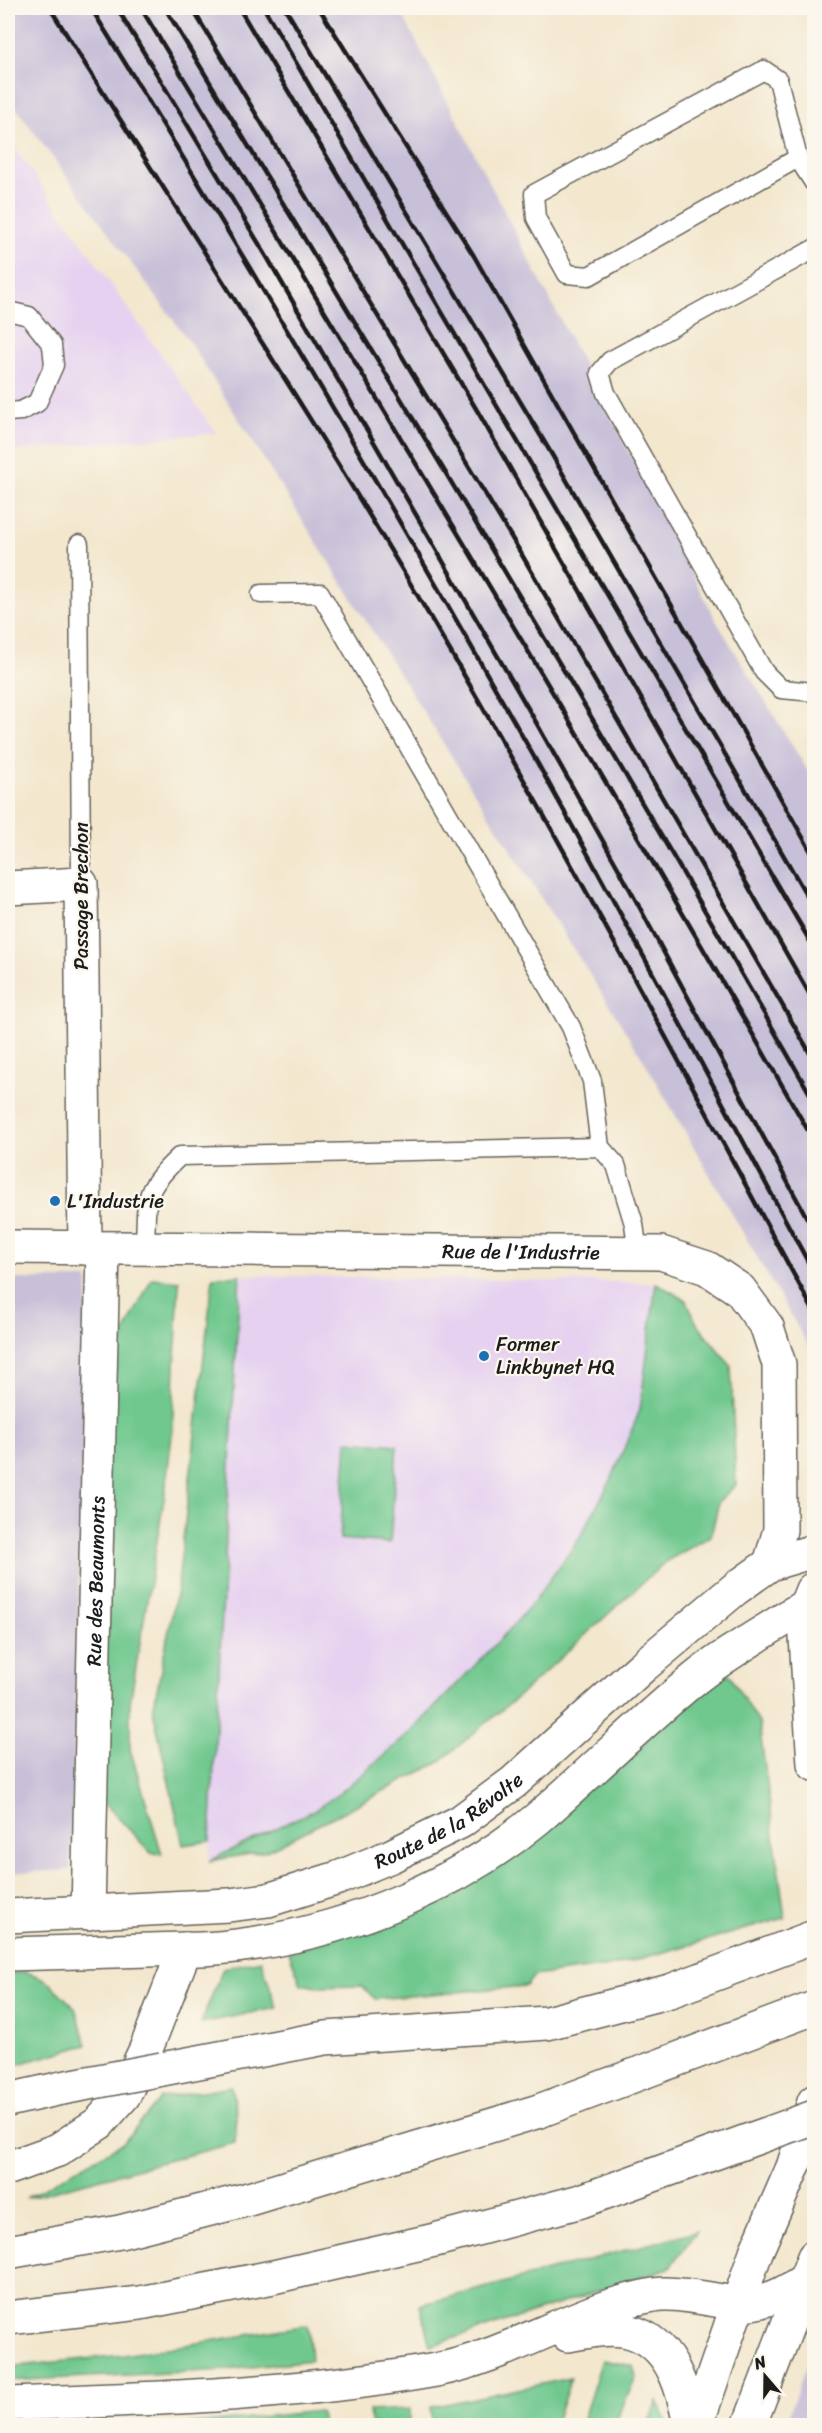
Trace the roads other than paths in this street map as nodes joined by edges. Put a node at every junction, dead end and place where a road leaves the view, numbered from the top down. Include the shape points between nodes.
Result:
1 (798, 158) junction
2 (814, 183) edge
3 (814, 249) edge
4 (8, 311) edge
5 (8, 412) edge
6 (79, 543) dead end
7 (261, 594) dead end
8 (814, 692) edge
9 (81, 884) junction
10 (8, 888) edge
11 (600, 1147) junction
12 (8, 1248) edge
13 (94, 1249) junction
14 (145, 1249) junction
15 (638, 1253) junction
16 (814, 1551) edge
17 (770, 1564) junction
18 (812, 1596) edge
19 (814, 1764) edge
20 (229, 1905) junction
21 (88, 1913) junction
22 (8, 1916) edge
23 (814, 1936) edge
24 (185, 1949) junction
25 (8, 1954) edge
26 (814, 2008) edge
27 (8, 2100) edge
28 (814, 2102) edge
29 (814, 2117) edge
30 (8, 2168) edge
31 (8, 2252) edge
32 (810, 2268) edge
33 (740, 2304) junction
34 (8, 2318) edge
35 (505, 2348) junction
36 (8, 2404) edge
37 (690, 2426) edge
38 (696, 2426) edge
39 (749, 2426) edge

1 - 1 lane via 778,80 764,70 534,194 536,218 567,274 589,276
1 - 2 lane
3 - 8 lane via 610,361 600,373 606,393 764,672 781,689
4 - 5 lane via 29,316 52,345 54,365 37,403
6 - 9 lane, Passage Brechon
7 - 11 lane via 320,593 571,1027 592,1081
9 - 10 main road
9 - 13 main road, Passage Brechon
11 - 14 lane via 180,1156 158,1177 147,1197
11 - 15 lane via 616,1166 634,1224
12 - 13 main road, Rue de l'Industrie
13 - 14 main road, Rue de l'Industrie
13 - 21 main road, Rue des Beaumonts
14 - 15 main road, Rue de l'Industrie
15 - 17 main road, Rue de l'Industrie via 661,1253 707,1268 740,1290 767,1327 779,1364 780,1530
16 - 17 main road, Route de la Révolte
17 - 20 main road, Route de la Révolte via 679,1635 530,1769 460,1822 338,1878 268,1900
18 - 19 main road via 806,1637
18 - 24 main road via 723,1657 650,1715 535,1820 471,1865 392,1905 331,1927 277,1940 208,1950
20 - 21 main road, Route de la Révolte
20 - 24 main road via 204,1920
21 - 22 main road, Route de la Révolte
23 - 27 main road, bridge via 670,1990 547,2023 325,2038
24 - 25 main road
24 - 30 main road via 147,2049 124,2095 99,2123 58,2150
26 - 31 main road, bridge via 539,2111 260,2196 120,2232
28 - 33 main road
29 - 34 main road, bridge via 581,2202 435,2240 140,2303
32 - 33 main road via 786,2294
32 - 39 main road
33 - 35 main road via 664,2294 634,2299
33 - 38 main road
35 - 36 main road via 438,2369 308,2388
35 - 37 main road via 604,2330 637,2334 662,2353 674,2370 685,2397

